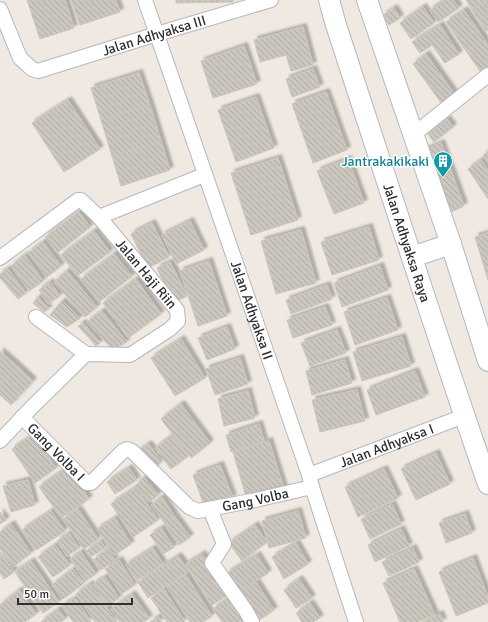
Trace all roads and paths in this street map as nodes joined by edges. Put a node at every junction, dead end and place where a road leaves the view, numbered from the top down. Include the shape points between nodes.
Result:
1 (145, 0) edge
2 (270, 0) edge
3 (329, 0) edge
4 (367, 0) edge
5 (0, 9) edge
6 (157, 34) junction
7 (488, 75) edge
8 (413, 135) junction
9 (204, 175) junction
10 (99, 217) junction
11 (451, 244) junction
12 (412, 257) junction
13 (0, 258) edge
14 (36, 317) dead end
15 (86, 354) junction
16 (488, 360) edge
17 (464, 416) junction
18 (22, 417) junction
19 (0, 441) edge
20 (310, 481) junction
21 (488, 484) edge
22 (204, 510) junction
23 (252, 622) edge
24 (356, 622) edge

1 - 6 street, Jalan Adhyaksa II
2 - 6 street, Jalan Adhyaksa III
3 - 12 main road, Jalan Adhyaksa Raya
4 - 8 main road
5 - 6 street, Jalan Adhyaksa III via 20,58 38,71
6 - 9 street, Jalan Adhyaksa II
7 - 8 street
8 - 11 main road
9 - 10 street
9 - 20 street, Jalan Adhyaksa II
10 - 13 street via 84,201 78,200
10 - 15 street, Jalan Haji Riin via 177,310 178,321 170,330 130,355
11 - 12 main road
11 - 16 main road
12 - 17 main road, Jalan Adhyaksa Raya
14 - 15 street
15 - 18 street
17 - 20 street, Jalan Adhyaksa I
17 - 21 main road, Jalan Adhyaksa Raya
18 - 19 street
18 - 22 street, Gang Volba I via 87,483 91,483 127,449 189,507
20 - 22 street, Gang Volba via 287,494
20 - 24 street, Jalan Adhyaksa II
22 - 23 street via 224,544 212,563

